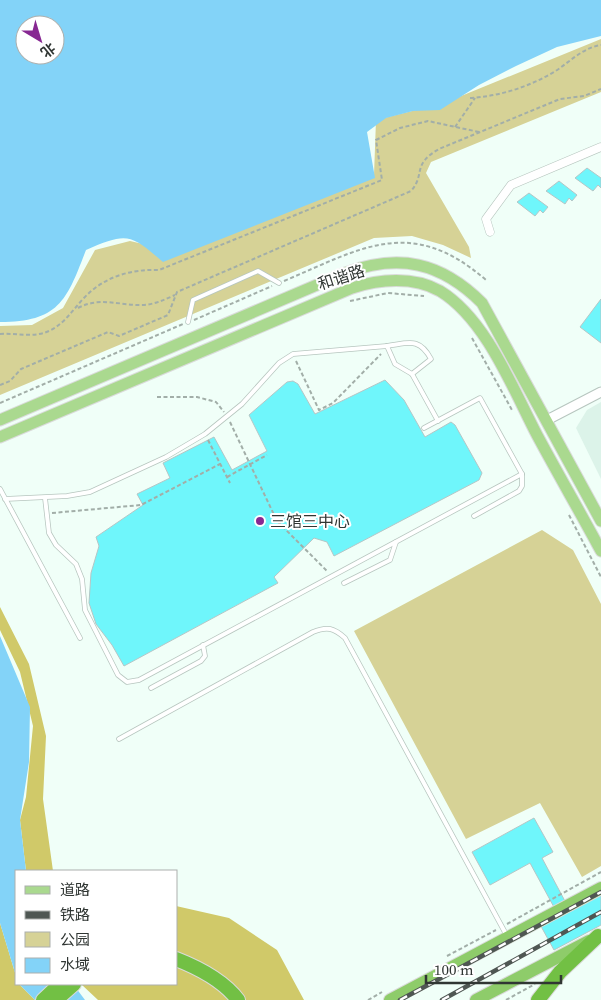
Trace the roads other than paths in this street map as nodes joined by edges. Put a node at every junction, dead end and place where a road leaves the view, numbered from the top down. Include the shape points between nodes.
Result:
1 (601, 147) edge
2 (490, 232) dead end
3 (279, 283) dead end
4 (188, 322) dead end
5 (387, 346) junction
6 (412, 374) junction
7 (601, 392) edge
8 (0, 420) edge
9 (547, 420) junction
10 (438, 421) junction
11 (424, 428) dead end
12 (0, 437) edge
13 (522, 474) junction
14 (0, 489) edge
15 (45, 498) junction
16 (5, 499) junction
17 (474, 516) dead end
18 (601, 521) edge
19 (397, 541) junction
20 (601, 551) edge
21 (344, 583) dead end
22 (80, 638) dead end
23 (203, 645) junction
24 (151, 688) dead end
25 (119, 739) dead end
26 (601, 888) edge
27 (504, 932) junction
28 (600, 935) edge
29 (178, 960) edge
30 (178, 968) edge
31 (60, 985) edge
32 (73, 985) edge
33 (387, 995) edge
34 (44, 1000) edge
35 (56, 1000) edge
36 (227, 1000) edge
37 (238, 1000) edge
38 (476, 1000) edge
39 (538, 1000) edge

1 - 2 street via 511,185 486,218
3 - 4 lane via 258,271 193,300
5 - 6 lane via 395,364
5 - 6 lane via 412,343 425,349 431,359
5 - 15 lane via 293,354 279,363 242,404 205,434 166,457 90,492
6 - 10 lane
7 - 9 street
8 - 9 main road, 和谐路 via 345,273 362,267 405,262 425,266 448,277 482,302
9 - 18 main road, 和谐路
10 - 11 lane
10 - 13 lane via 480,398
12 - 20 main road, 和谐路 via 352,288 410,281 427,285 452,300 483,335
13 - 17 lane via 519,491
13 - 19 lane
14 - 16 lane
15 - 16 lane
15 - 23 lane via 50,533 56,545 76,564 82,579 85,610 118,675 127,682 139,680
16 - 22 lane
19 - 21 lane via 390,560
19 - 23 lane
23 - 24 lane via 206,656 201,662
25 - 27 lane via 313,632 326,627 337,631 345,638
26 - 27 highway
27 - 33 highway
28 - 38 highway
28 - 39 highway via 560,972
29 - 37 highway via 215,979
30 - 36 highway via 212,985
31 - 34 highway
32 - 35 highway

